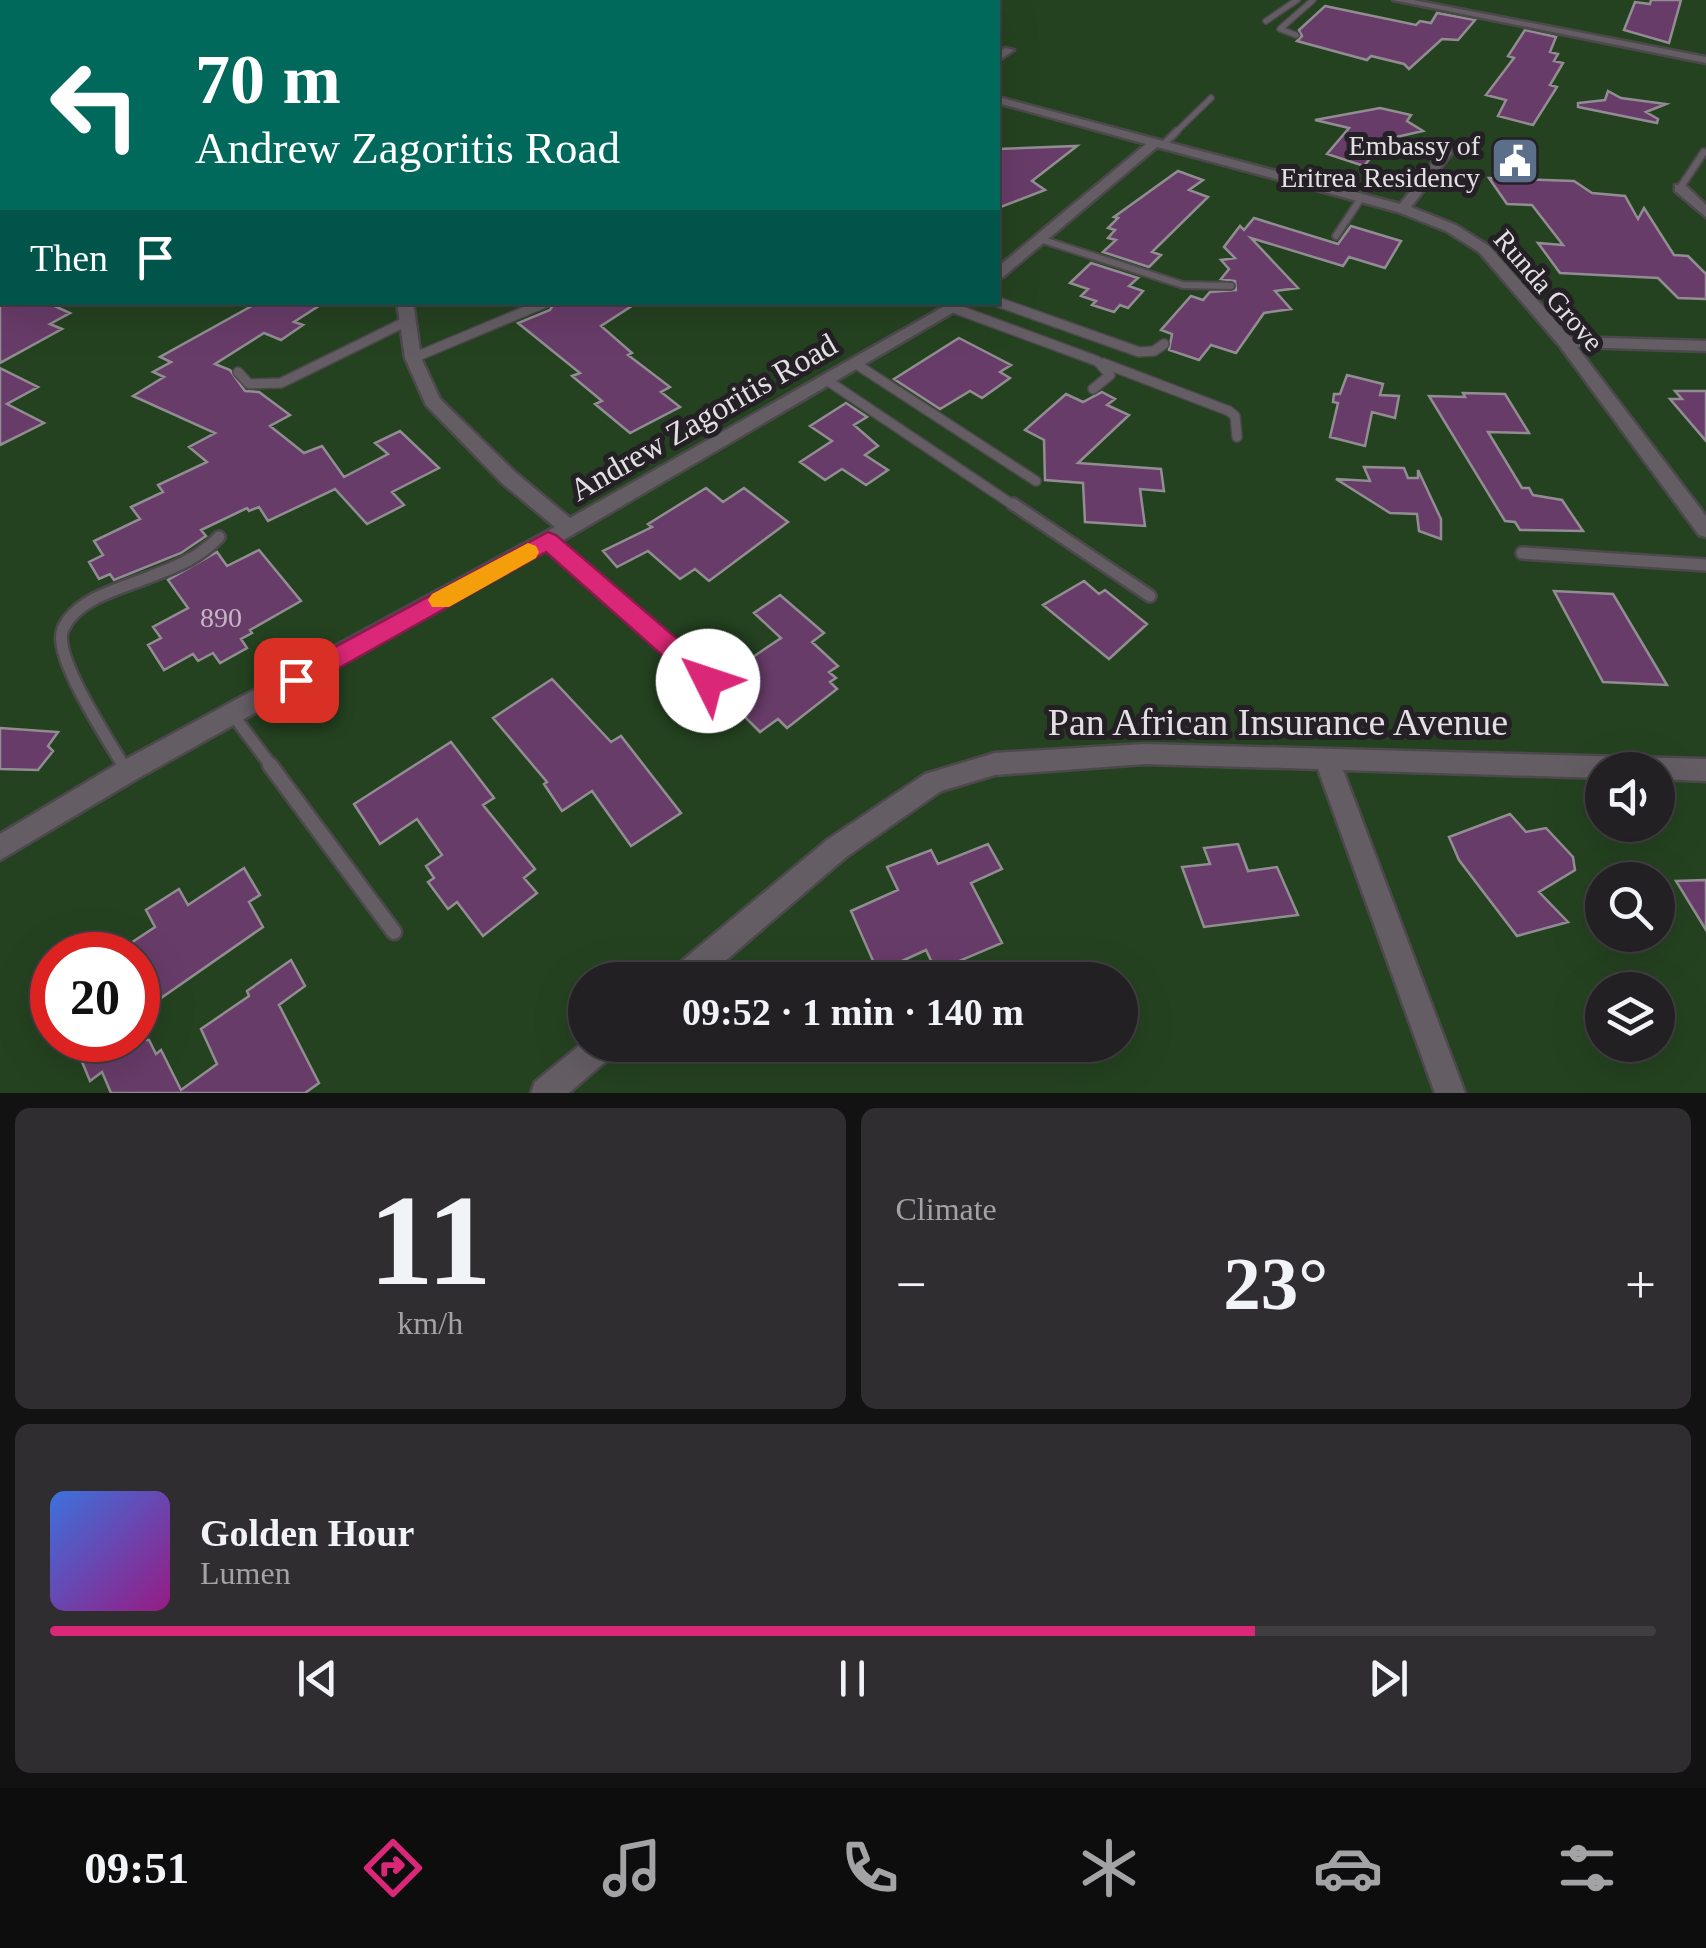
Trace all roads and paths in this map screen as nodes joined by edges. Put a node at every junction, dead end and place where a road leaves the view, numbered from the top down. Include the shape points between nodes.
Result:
1 (1297, 0) edge
2 (1313, 0) edge
3 (1398, 0) edge
4 (1266, 21) dead end
5 (1296, 35) dead end
6 (1009, 50) dead end
7 (1000, 57) edge
8 (1706, 60) edge
9 (1211, 98) dead end
10 (1000, 101) edge
11 (1158, 144) junction
12 (1446, 152) dead end
13 (1704, 152) edge
14 (1680, 188) joint
15 (1361, 198) junction
16 (1403, 209) junction
17 (1706, 213) edge
18 (1336, 236) dead end
19 (1040, 239) junction
20 (1000, 272) edge
21 (1231, 286) dead end
22 (1000, 303) edge
23 (540, 305) edge
24 (960, 306) edge
25 (406, 312) edge
26 (1565, 342) junction
27 (1164, 344) dead end
28 (1706, 346) edge
29 (413, 358) junction
30 (1098, 362) junction
31 (856, 364) junction
32 (238, 372) dead end
33 (828, 381) junction
34 (1093, 389) dead end
35 (1236, 437) dead end
36 (1036, 481) dead end
37 (569, 528) junction
38 (1706, 530) edge
39 (219, 537) dead end
40 (548, 540) junction
41 (1522, 553) dead end
42 (1706, 565) edge
43 (1150, 596) dead end
44 (708, 681) dead end
45 (233, 715) junction
46 (1326, 758) junction
47 (1706, 770) edge
48 (126, 772) junction
49 (0, 848) edge
50 (394, 932) dead end
51 (701, 962) edge
52 (583, 1062) edge
53 (546, 1093) edge
54 (1450, 1093) edge

1 - 4 lane
2 - 5 lane via 1280,29
3 - 8 street via 1491,13
6 - 7 street
9 - 11 lane
10 - 11 street, Runda Grove
11 - 15 street, Runda Grove
11 - 19 street
12 - 16 street
13 - 14 lane
14 - 17 street
15 - 16 street, Runda Grove
15 - 18 lane
16 - 26 street, Runda Grove via 1484,248
19 - 20 street
19 - 21 lane via 1183,285
22 - 27 lane via 1139,352
23 - 29 lane
24 - 30 lane
24 - 31 street, Andrew Zagoritis Road
25 - 29 street
25 - 32 lane via 281,384 249,384
26 - 28 street
26 - 38 street, Runda Grove
29 - 37 street via 432,400
30 - 34 lane via 1110,375
30 - 35 lane via 1229,411
31 - 33 street, Andrew Zagoritis Road
31 - 36 lane
33 - 37 street, Andrew Zagoritis Road
33 - 43 lane
37 - 40 street, Andrew Zagoritis Road
39 - 48 lane via 200,557 90,601 66,619 60,638 66,661
40 - 44 lane
40 - 45 street, Andrew Zagoritis Road
41 - 42 lane
45 - 48 street, Andrew Zagoritis Road
45 - 50 lane
46 - 47 street, Pan African Insurance Avenue
46 - 51 street, Pan African Insurance Avenue via 1047,758 934,782 836,849
46 - 54 street
48 - 49 street, Andrew Zagoritis Road
52 - 53 street

